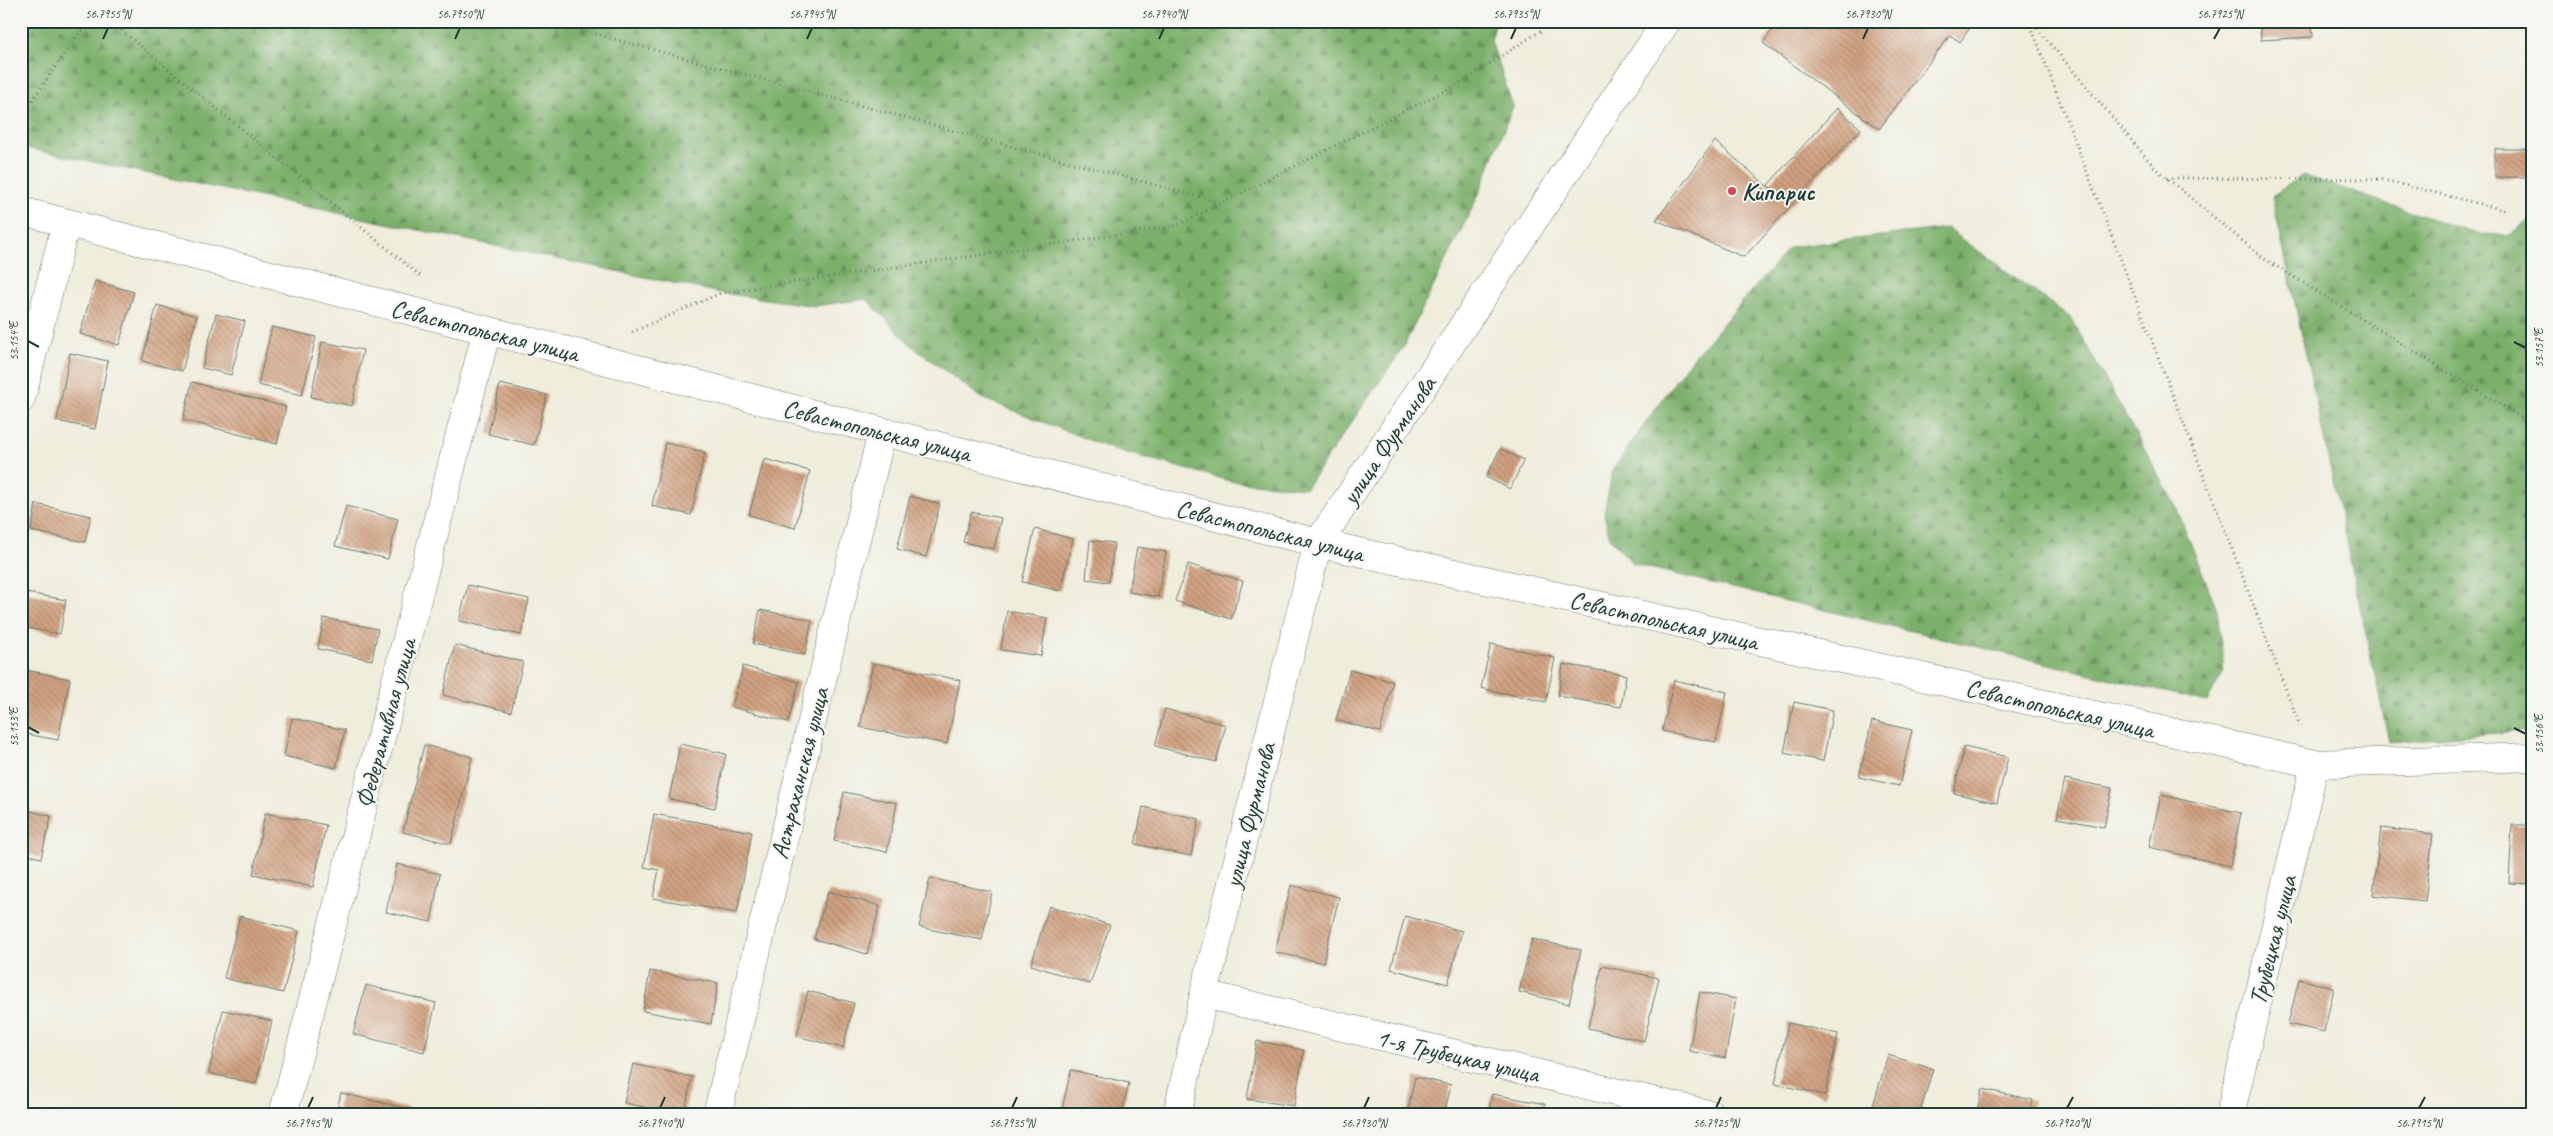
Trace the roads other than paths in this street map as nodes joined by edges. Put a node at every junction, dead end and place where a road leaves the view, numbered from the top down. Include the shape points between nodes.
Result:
1 (1667, 21) edge
2 (21, 211) edge
3 (66, 222) junction
4 (487, 330) junction
5 (21, 399) edge
6 (882, 432) junction
7 (1318, 543) junction
8 (2532, 757) edge
9 (2314, 764) junction
10 (1204, 994) junction
11 (283, 1115) edge
12 (717, 1115) edge
13 (1178, 1115) edge
14 (1712, 1115) edge
15 (2230, 1115) edge

1 - 7 street, улица Фурманова
2 - 3 street, Севастопольская улица
3 - 4 street, Севастопольская улица
3 - 5 street
4 - 6 street, Севастопольская улица
4 - 11 street, Федеративная улица
6 - 7 street, Севастопольская улица
6 - 12 street, Астраханская улица
7 - 9 street, Севастопольская улица
7 - 10 street, улица Фурманова
8 - 9 street, Севастопольская улица
9 - 15 street, Трубецкая улица
10 - 13 street, улица Фурманова
10 - 14 street, 1-я Трубецкая улица

